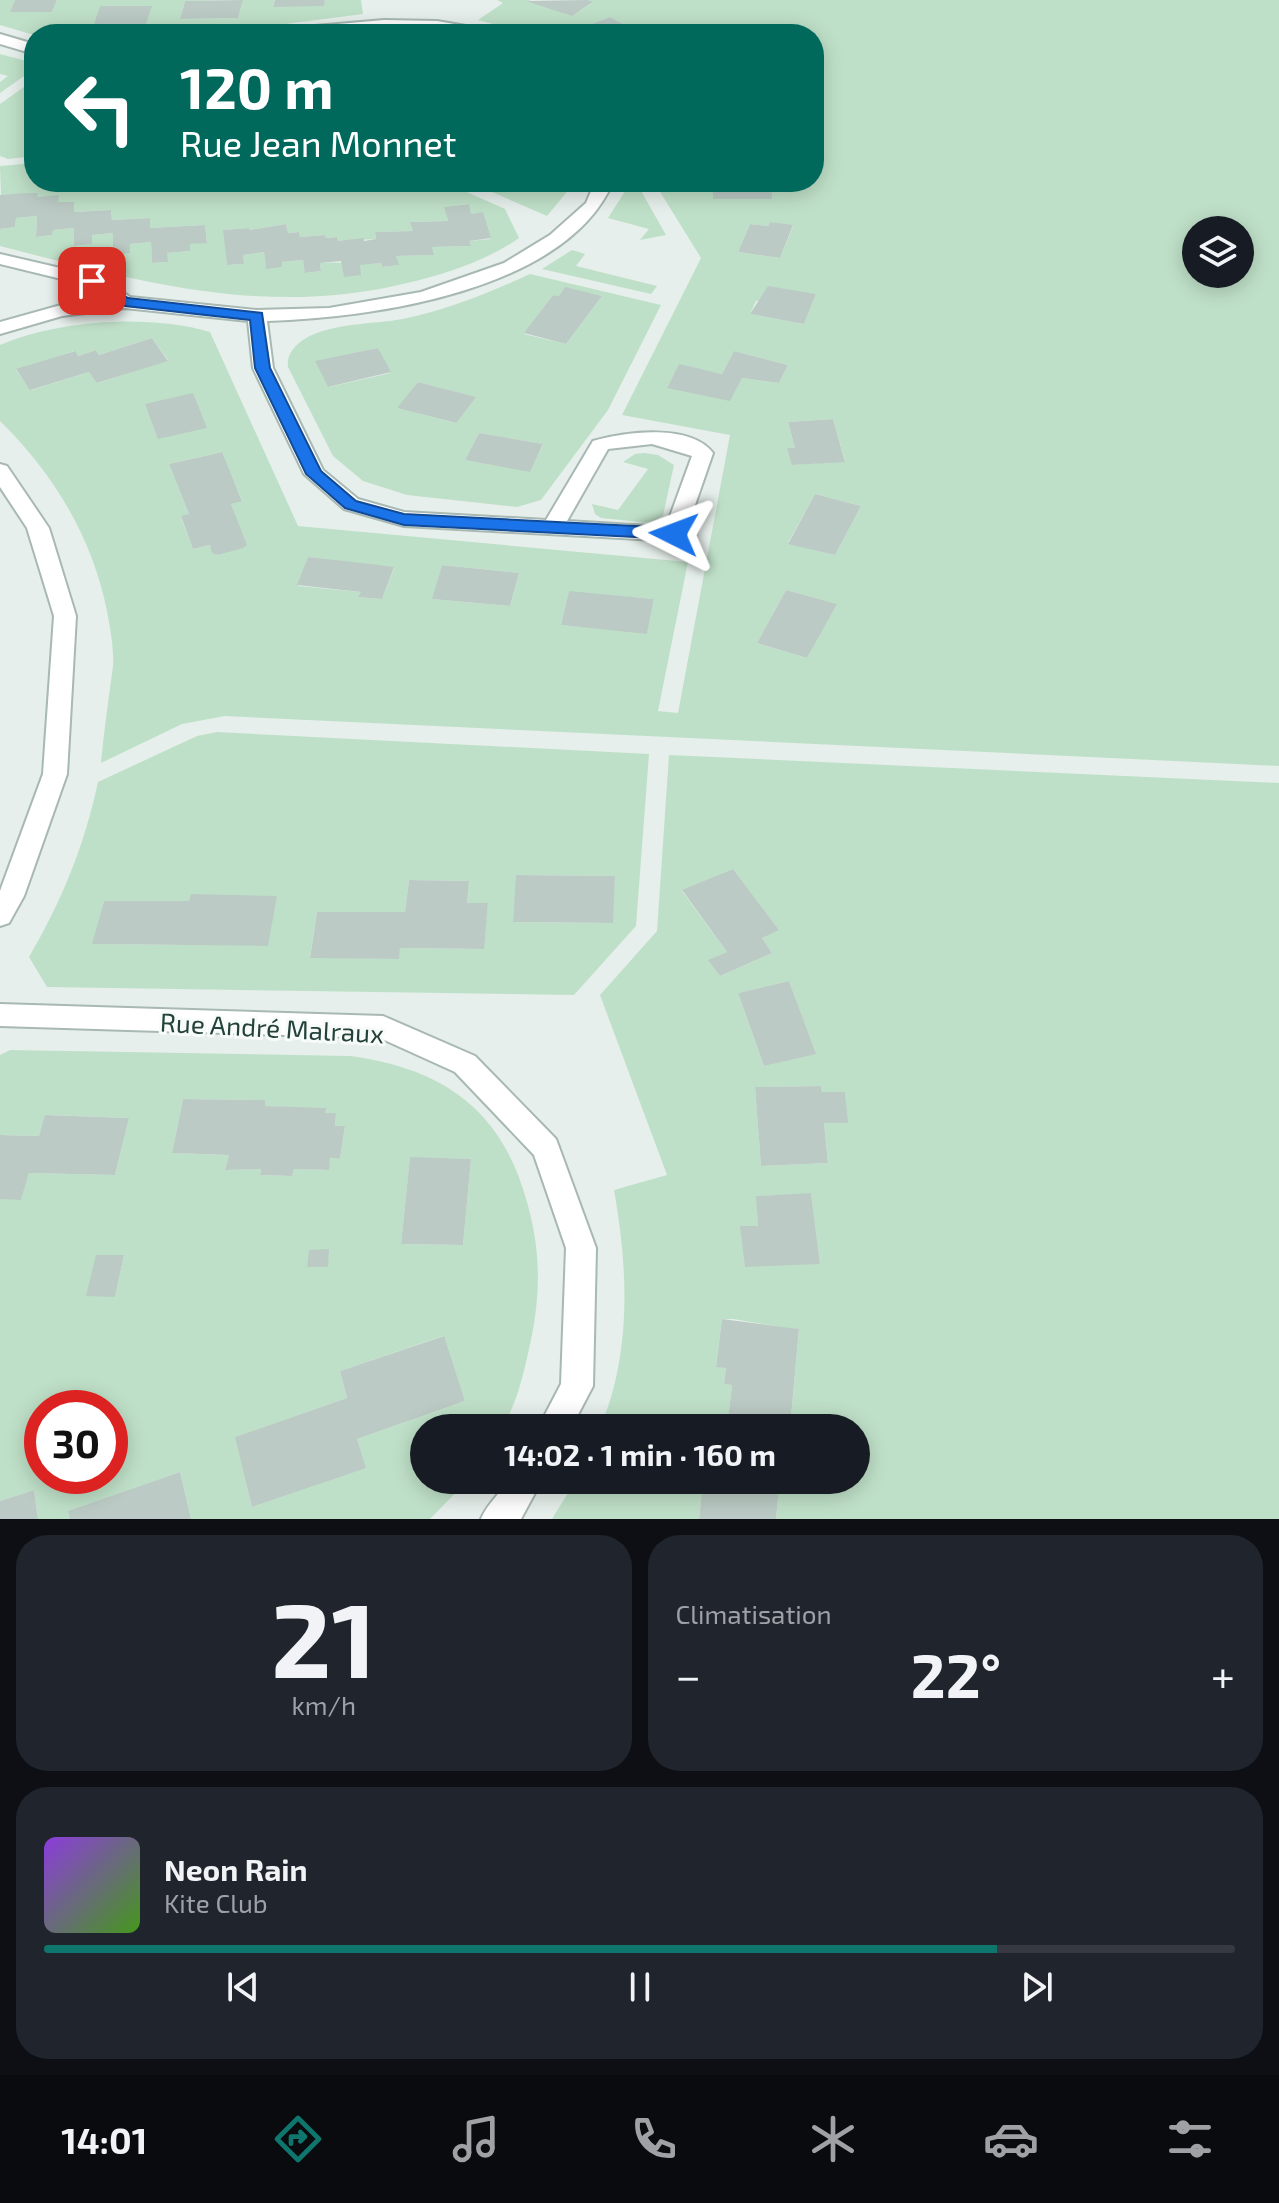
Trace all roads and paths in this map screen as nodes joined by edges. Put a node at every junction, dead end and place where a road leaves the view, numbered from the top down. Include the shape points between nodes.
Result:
1 (366, 24) edge
2 (449, 24) edge
3 (0, 39) edge
4 (24, 46) edge
5 (600, 192) edge
6 (0, 259) edge
7 (125, 302) junction
8 (257, 316) junction
9 (0, 328) edge
10 (0, 471) edge
11 (552, 528) junction
12 (0, 916) edge
13 (0, 1015) edge
14 (562, 1414) edge
15 (518, 1494) edge
16 (497, 1519) edge

1 - 2 street
3 - 4 street
5 - 8 street via 594,205 556,239 510,267 425,297 329,314
6 - 7 street via 92,281
7 - 8 street
7 - 9 street via 61,311
8 - 11 street via 263,368 314,474 351,504 404,519
10 - 12 street via 38,528 65,616 55,774
11 - 11 street via 674,534 703,453 676,439 637,435 600,445
13 - 14 street, Rue André Malraux via 383,1027 465,1064 546,1148 581,1248 577,1386
15 - 16 street

